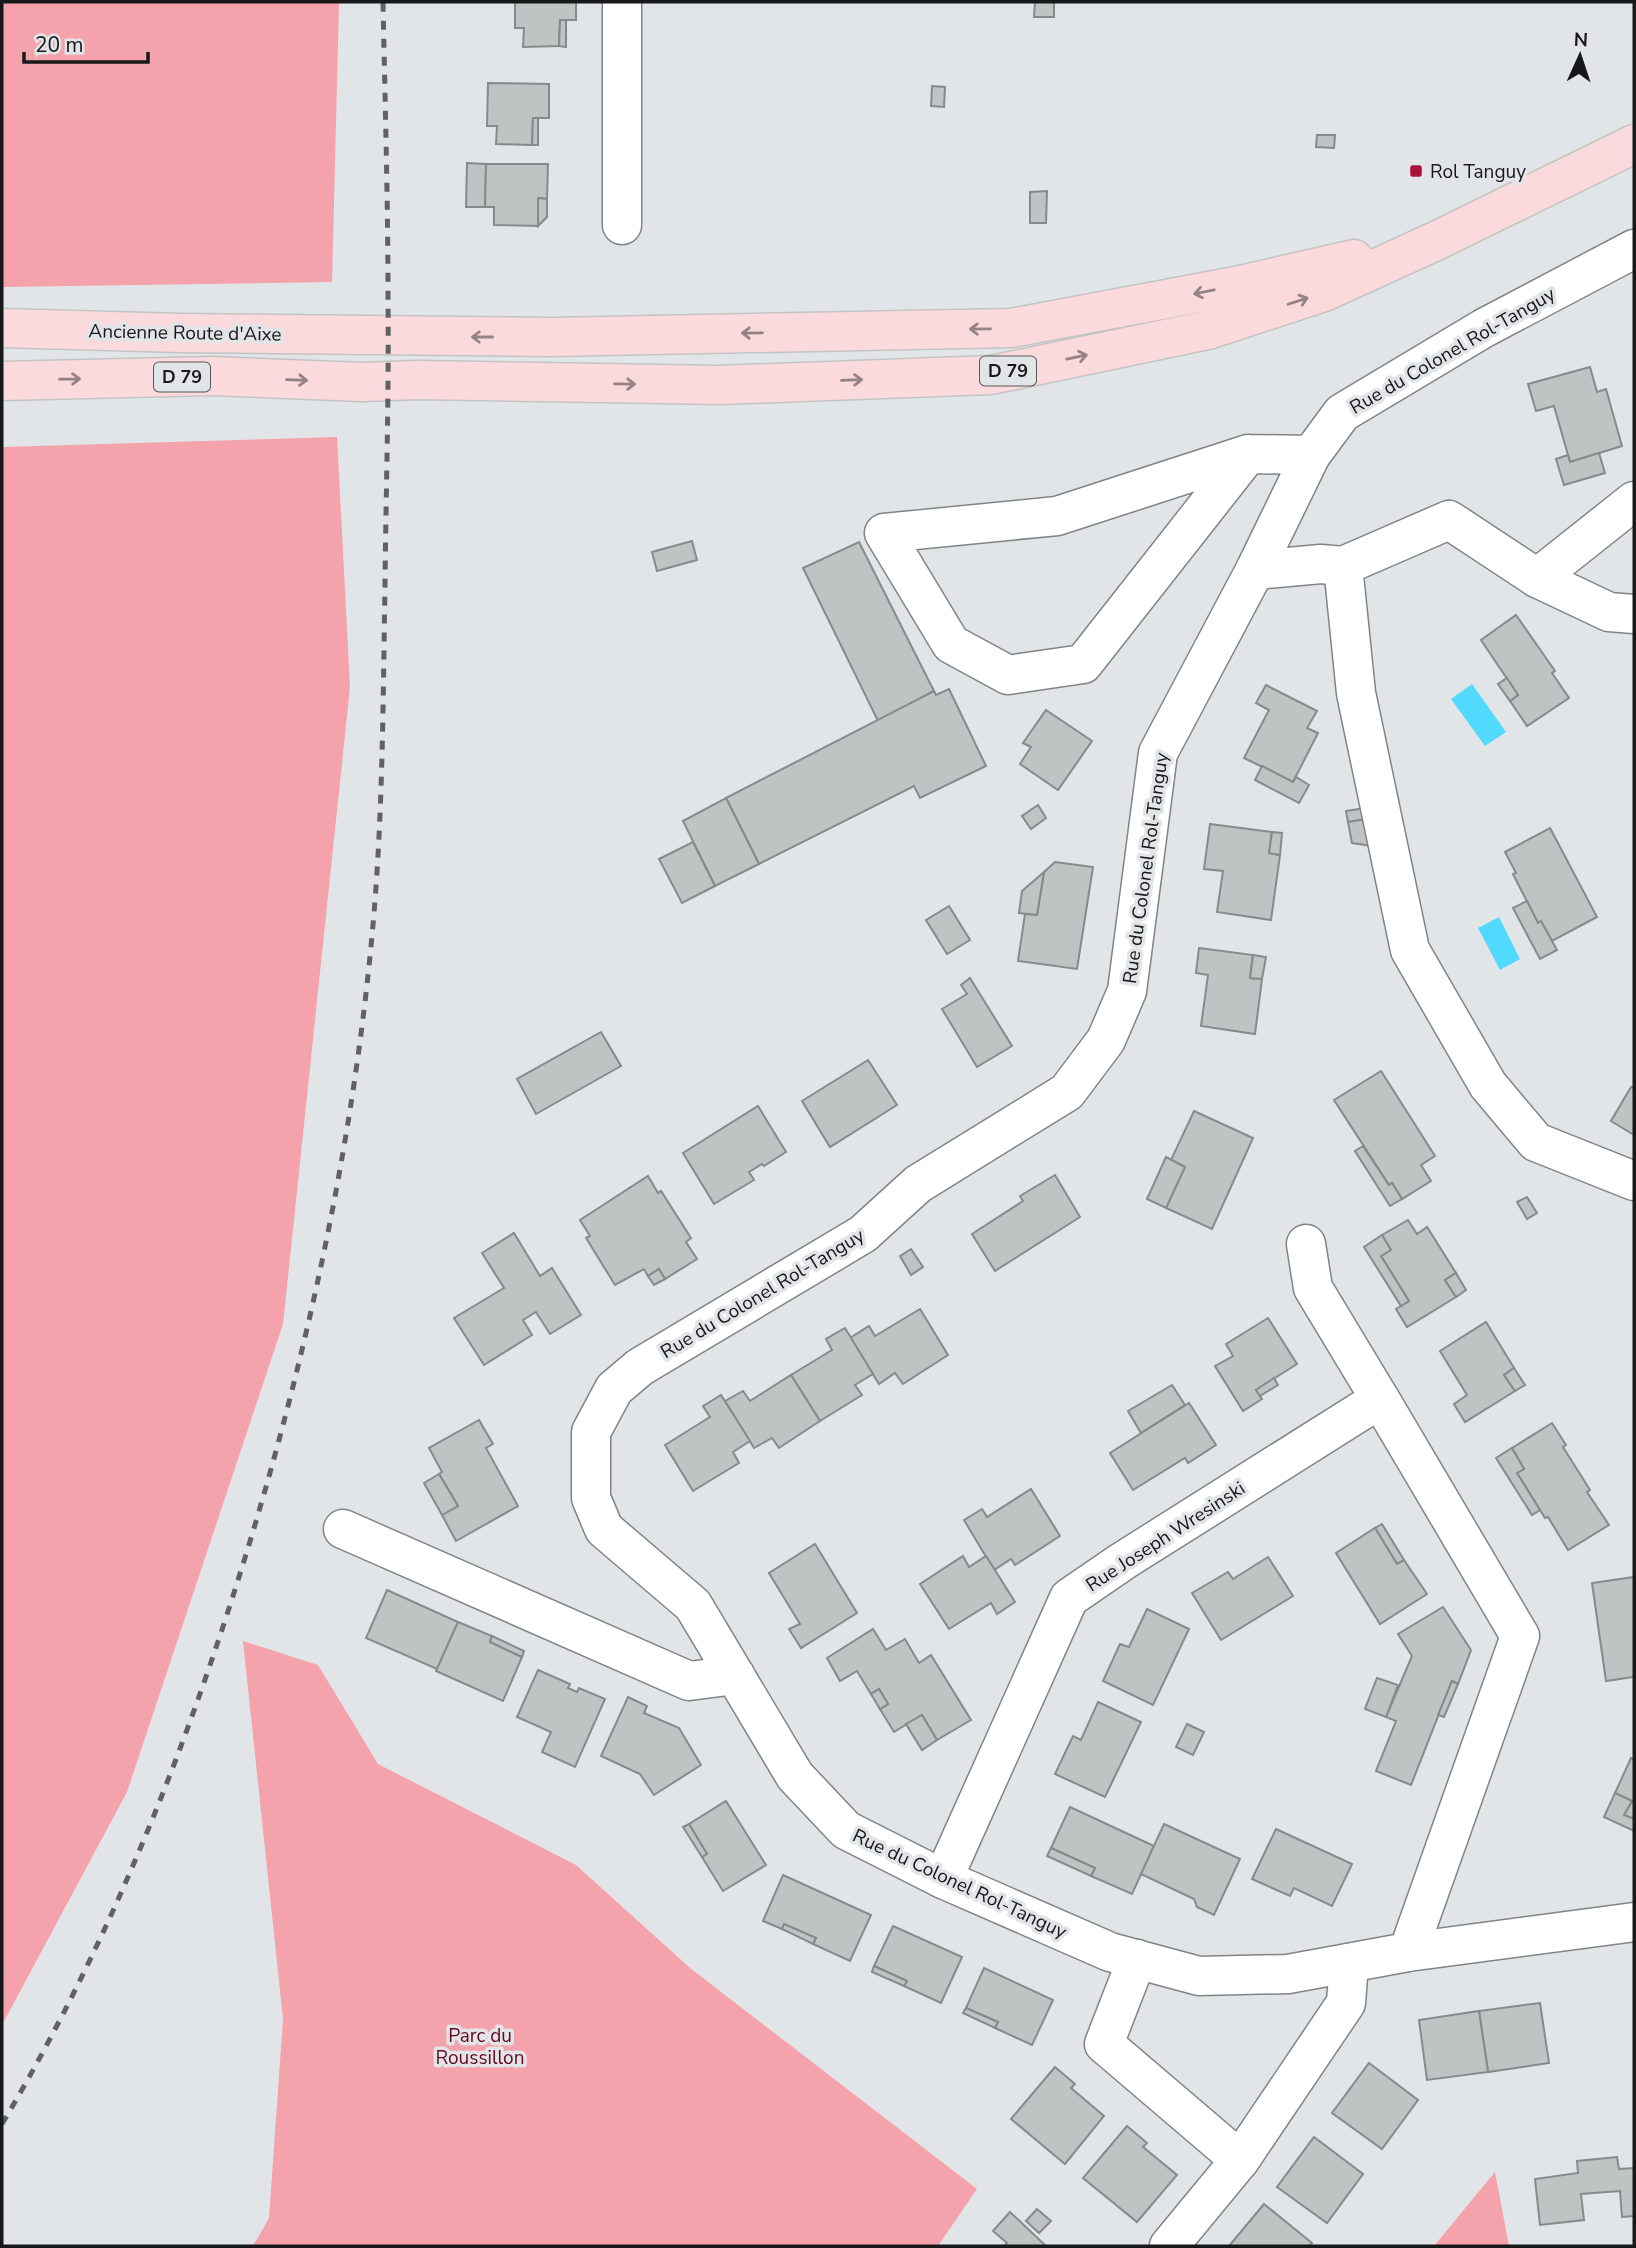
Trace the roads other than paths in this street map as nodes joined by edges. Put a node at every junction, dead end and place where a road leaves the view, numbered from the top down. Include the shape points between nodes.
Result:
1 (622, 2) edge
2 (1634, 144) edge
3 (622, 225) dead end
4 (1438, 240) junction
5 (1634, 249) edge
6 (2, 328) edge
7 (2, 381) edge
8 (1248, 454) junction
9 (1311, 455) junction
10 (1634, 500) edge
11 (1343, 566) junction
12 (1255, 570) junction
13 (1537, 578) junction
14 (1634, 614) edge
15 (1634, 1181) edge
16 (1306, 1244) dead end
17 (1380, 1399) junction
18 (343, 1529) dead end
19 (735, 1675) junction
20 (943, 1879) junction
21 (1634, 1922) edge
22 (1408, 1952) junction
23 (1137, 1959) junction
24 (1349, 1963) junction
25 (1240, 2160) junction
26 (1168, 2246) edge

1 - 3 street
2 - 4 main road, D 79
4 -> 6 main road, Ancienne Route d'Aixe / D 79 via 1236,286 1011,328 551,337
7 -> 4 main road, D 79 via 212,376 720,385 990,375 1208,330 1324,292
5 - 9 street, Rue du Colonel Rol-Tanguy via 1484,328 1342,413
8 - 8 street via 1083,664 1007,675 951,644 884,533 1057,516
8 - 9 street
9 - 12 street, Rue du Colonel Rol-Tanguy
10 - 13 street
11 - 12 street
11 - 13 street via 1448,520
11 - 15 street via 1356,693 1410,950 1488,1085 1536,1142
12 - 19 street, Rue du Colonel Rol-Tanguy via 1158,753 1127,991 1106,1041 1067,1092 918,1184 863,1234 640,1367 614,1389 591,1432 591,1498 604,1529 692,1605
13 - 14 street via 1609,612
16 - 17 street via 1312,1287
17 - 20 street, Rue Joseph Wresinski via 1069,1598
17 - 22 street via 1520,1636
18 - 19 street via 689,1681
19 - 20 street, Rue du Colonel Rol-Tanguy via 795,1776 846,1830
20 - 23 street, Rue du Colonel Rol-Tanguy via 1110,1952
21 - 22 street, Rue du Colonel Rol-Tanguy
22 - 24 street, Rue du Colonel Rol-Tanguy
23 - 24 street, Rue du Colonel Rol-Tanguy via 1199,1976 1288,1974
23 - 25 street via 1104,2044
24 - 25 street via 1346,2003
25 - 26 street

